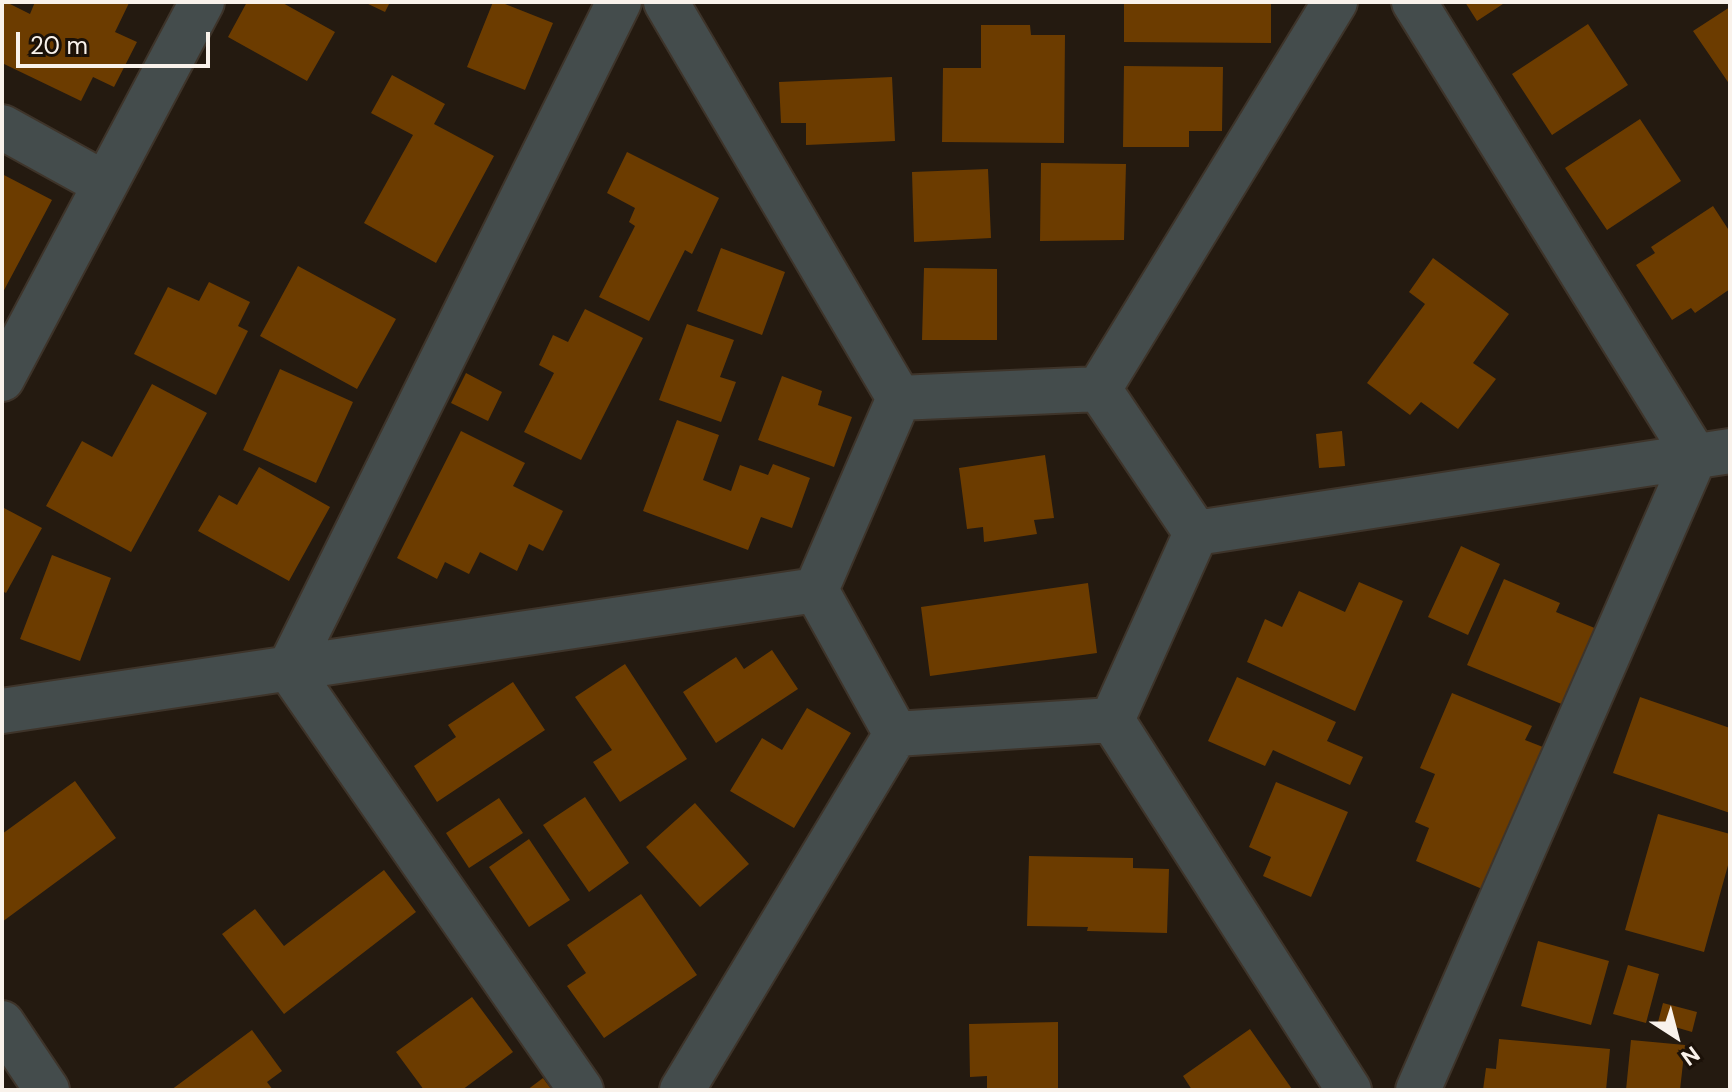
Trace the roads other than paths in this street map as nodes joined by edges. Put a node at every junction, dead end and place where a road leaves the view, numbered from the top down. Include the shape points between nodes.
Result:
1 (202, 2) edge
2 (619, 2) edge
3 (666, 2) edge
4 (1335, 2) edge
5 (1414, 2) edge
6 (2, 127) edge
7 (105, 184) junction
8 (2, 379) edge
9 (1099, 389) junction
10 (899, 398) junction
11 (1712, 453) edge
12 (1196, 533) junction
13 (816, 590) junction
14 (289, 669) junction
15 (2, 711) edge
16 (1112, 720) junction
17 (896, 734) junction
18 (2, 1023) edge
19 (47, 1090) edge
20 (581, 1090) edge
21 (682, 1090) edge
22 (1349, 1090) edge
23 (1418, 1090) edge

1 - 7 street
2 - 14 street
3 - 10 street
4 - 9 street
5 - 11 street
6 - 7 street
7 - 8 street
9 - 10 street
9 - 12 street
10 - 13 street
11 - 12 street
11 - 23 street
12 - 16 street
13 - 14 street
13 - 17 street
14 - 15 street
14 - 20 street
16 - 17 street
16 - 22 street
17 - 21 street
18 - 19 street

